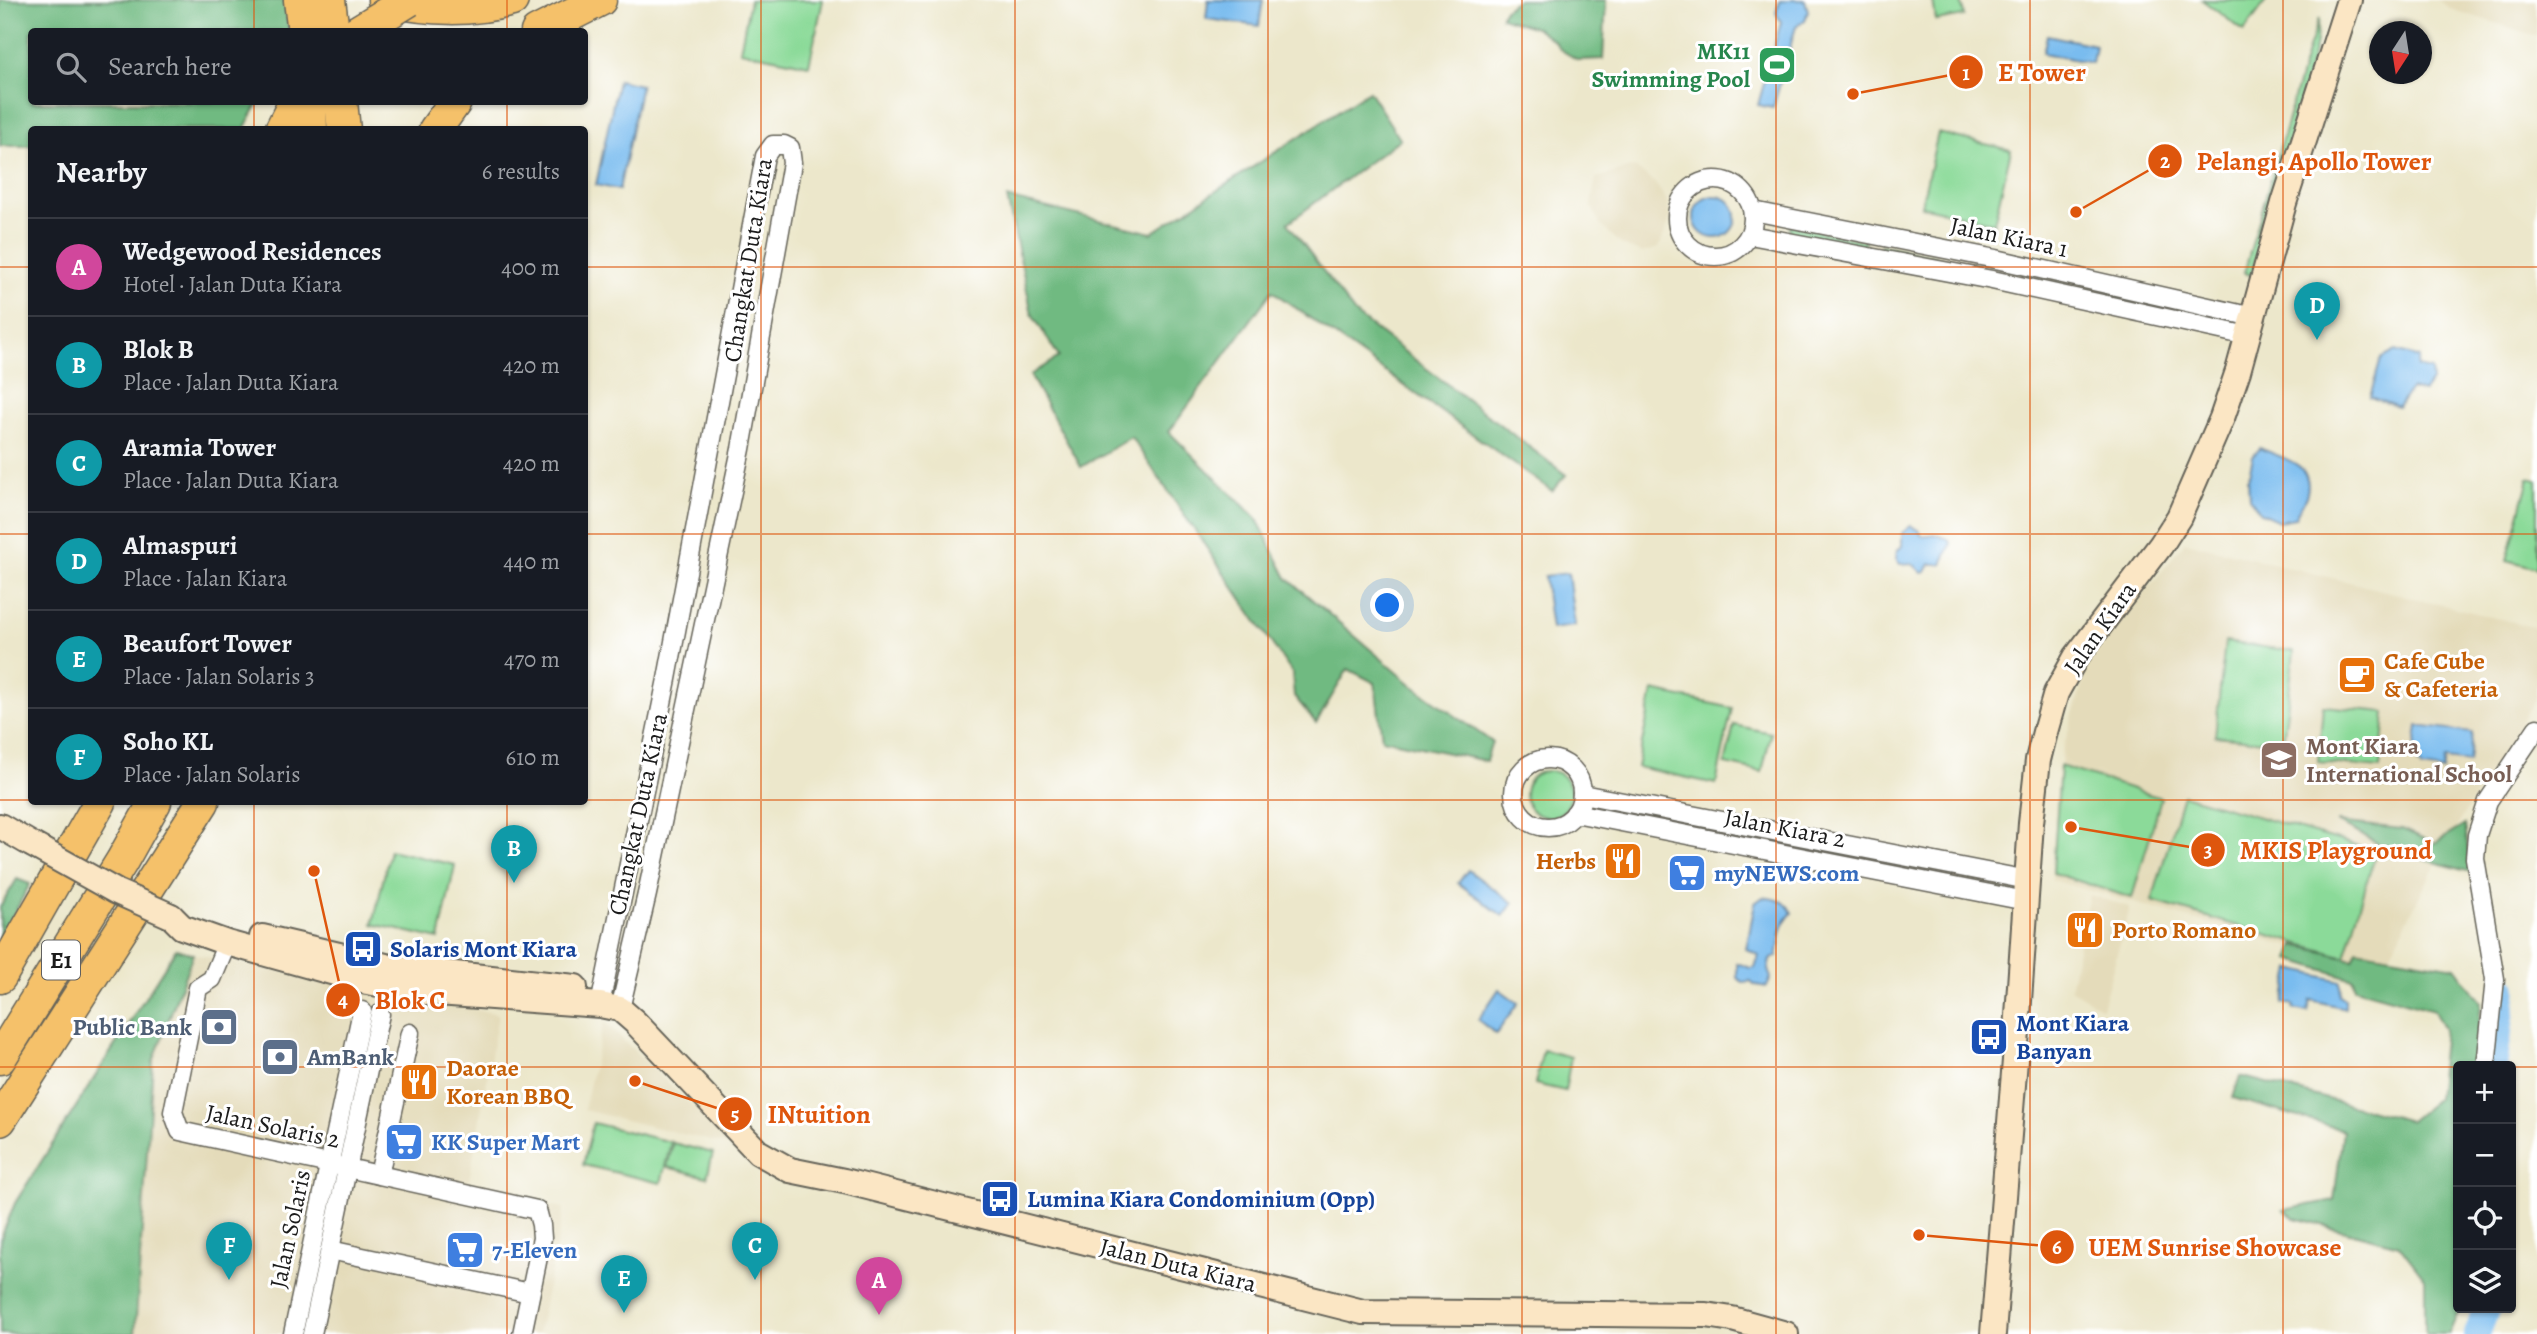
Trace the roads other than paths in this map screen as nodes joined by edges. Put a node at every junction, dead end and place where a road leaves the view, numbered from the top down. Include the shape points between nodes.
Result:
1 (300, 0) edge
2 (330, 0) edge
3 (384, 0) edge
4 (409, 0) edge
5 (512, 0) edge
6 (600, 0) edge
7 (2349, 0) edge
8 (304, 28) edge
9 (333, 28) edge
10 (364, 28) edge
11 (545, 28) edge
12 (294, 105) edge
13 (310, 105) edge
14 (341, 105) edge
15 (454, 105) edge
16 (283, 126) edge
17 (311, 126) edge
18 (344, 126) edge
19 (438, 126) edge
20 (1753, 211) junction
21 (1750, 235) junction
22 (2250, 326) junction
23 (2537, 728) edge
24 (1582, 794) junction
25 (98, 805) edge
26 (153, 805) edge
27 (201, 805) edge
28 (1576, 813) junction
29 (0, 826) edge
30 (2027, 890) junction
31 (171, 916) junction
32 (227, 943) junction
33 (377, 974) junction
34 (0, 977) edge
35 (616, 1004) junction
36 (371, 1012) dead end
37 (410, 1032) dead end
38 (0, 1058) edge
39 (2487, 1061) edge
40 (0, 1121) edge
41 (338, 1166) junction
42 (379, 1175) junction
43 (330, 1250) junction
44 (530, 1293) junction
45 (293, 1334) edge
46 (312, 1334) edge
47 (522, 1334) edge
48 (1786, 1334) edge
49 (1993, 1334) edge

1 - 8 highway
2 - 9 highway
3 - 5 highway via 463,9
4 - 10 highway, bridge
6 - 11 highway
7 - 22 main road, Jalan Kiara
12 - 16 highway
13 - 17 highway
14 - 18 highway
15 - 19 highway
20 - 21 street
20 - 21 street via 1741,190 1719,180 1694,186 1678,208 1680,233 1697,251 1709,255 1733,252
20 - 22 street, Jalan Kiara 1 via 1996,259
21 - 22 street, Jalan Kiara 1
22 - 30 main road, Jalan Kiara via 2222,418 2179,517 2076,657 2056,692 2038,760
23 - 39 street via 2488,801 2477,835 2475,858 2495,979
24 - 28 street
24 - 28 street via 1579,780 1558,761 1526,767 1515,786 1517,806 1533,824 1556,826
24 - 30 street, Jalan Kiara 2
25 - 34 highway
26 - 38 highway, E1
27 - 40 highway, E1
28 - 30 street, Jalan Kiara 2
29 - 31 main road, bridge via 117,892
30 - 49 main road, Jalan Kiara
31 - 32 main road via 183,926
31 - 33 main road via 184,913
32 - 33 main road
32 - 41 street, Jalan Solaris 2 via 212,979 198,988 173,1112 180,1131
33 - 35 main road via 424,992
35 - 35 street, Changkat Duta Kiara via 667,679 765,156 774,145 784,145 790,148 792,163 743,437 697,660
35 - 48 main road, Jalan Duta Kiara via 758,1152 790,1170 1363,1312 1706,1315
36 - 41 street, Jalan Solaris
37 - 42 street
41 - 42 street
41 - 43 street, Jalan Solaris
41 - 45 street, Jalan Solaris
42 - 44 street via 537,1210 542,1238
43 - 44 street
43 - 46 street, Jalan Solaris
44 - 47 street

